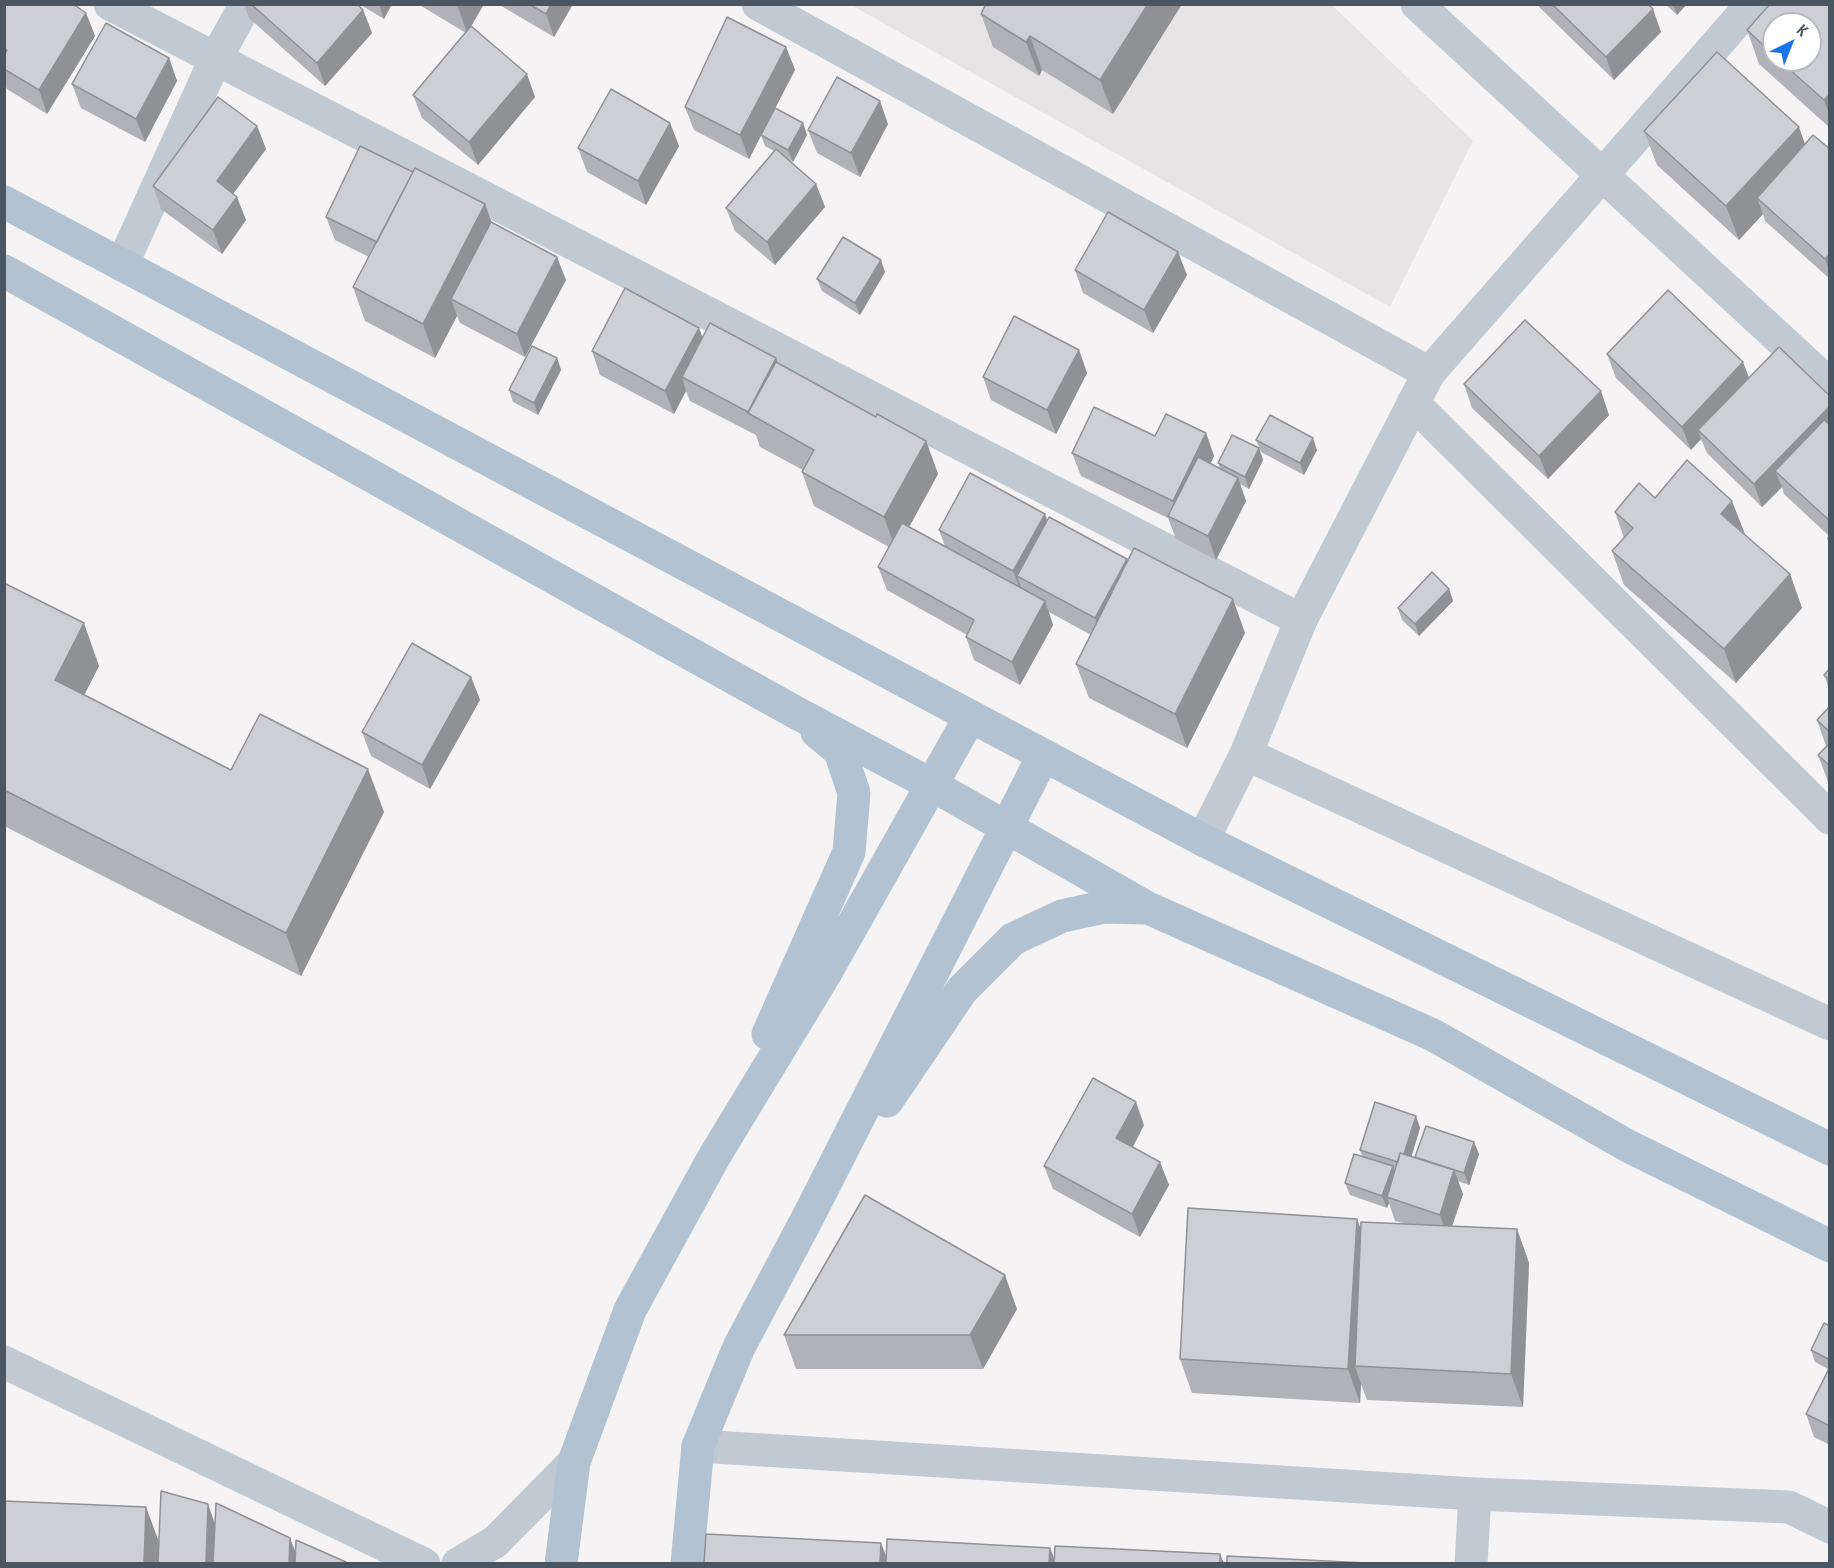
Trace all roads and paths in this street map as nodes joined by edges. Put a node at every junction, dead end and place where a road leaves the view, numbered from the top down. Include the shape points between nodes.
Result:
1 (110, 4) edge
2 (246, 4) edge
3 (758, 4) edge
4 (1417, 4) edge
5 (1752, 4) edge
6 (215, 60) junction
7 (1602, 173) junction
8 (4, 202) edge
9 (122, 264) junction
10 (4, 271) edge
11 (1429, 373) junction
12 (1830, 385) edge
13 (1413, 403) junction
14 (1301, 620) junction
15 (793, 711) junction
16 (970, 717) junction
17 (1246, 754) junction
18 (1043, 756) junction
19 (932, 785) junction
20 (1830, 818) edge
21 (1006, 828) junction
22 (1203, 840) junction
23 (1148, 908) junction
24 (1830, 1024) edge
25 (1830, 1149) edge
26 (714, 1157) junction
27 (807, 1219) junction
28 (1830, 1246) edge
29 (4, 1362) edge
30 (699, 1446) junction
31 (574, 1462) junction
32 (1475, 1494) junction
33 (1830, 1527) edge
34 (424, 1563) edge
35 (458, 1563) edge
36 (561, 1563) edge
37 (687, 1563) edge
38 (1471, 1563) edge

1 - 6 street
2 - 6 street
3 - 11 street
4 - 7 street
5 - 7 street
6 - 9 street
6 - 14 street
7 - 11 street
7 - 12 street
8 - 9 main road
9 - 16 main road
10 - 15 main road
11 - 13 street
13 - 14 street
13 - 20 street
14 - 17 street
15 - 19 main road
15 - 26 main road via 840,751 854,793 849,852
16 - 18 main road
16 - 19 main road
17 - 22 street
17 - 24 street
18 - 21 main road
18 - 22 main road
19 - 21 main road
19 - 26 main road via 825,974
21 - 23 main road
21 - 27 main road
22 - 25 main road
23 - 27 main road via 1104,907 1062,916 1013,939 962,990
23 - 28 main road via 1433,1035 1628,1146
26 - 31 main road via 630,1310
27 - 30 main road via 739,1347
29 - 34 street
30 - 32 street
30 - 37 main road
31 - 35 street via 495,1542
31 - 36 main road
32 - 33 street via 1789,1507
32 - 38 street

